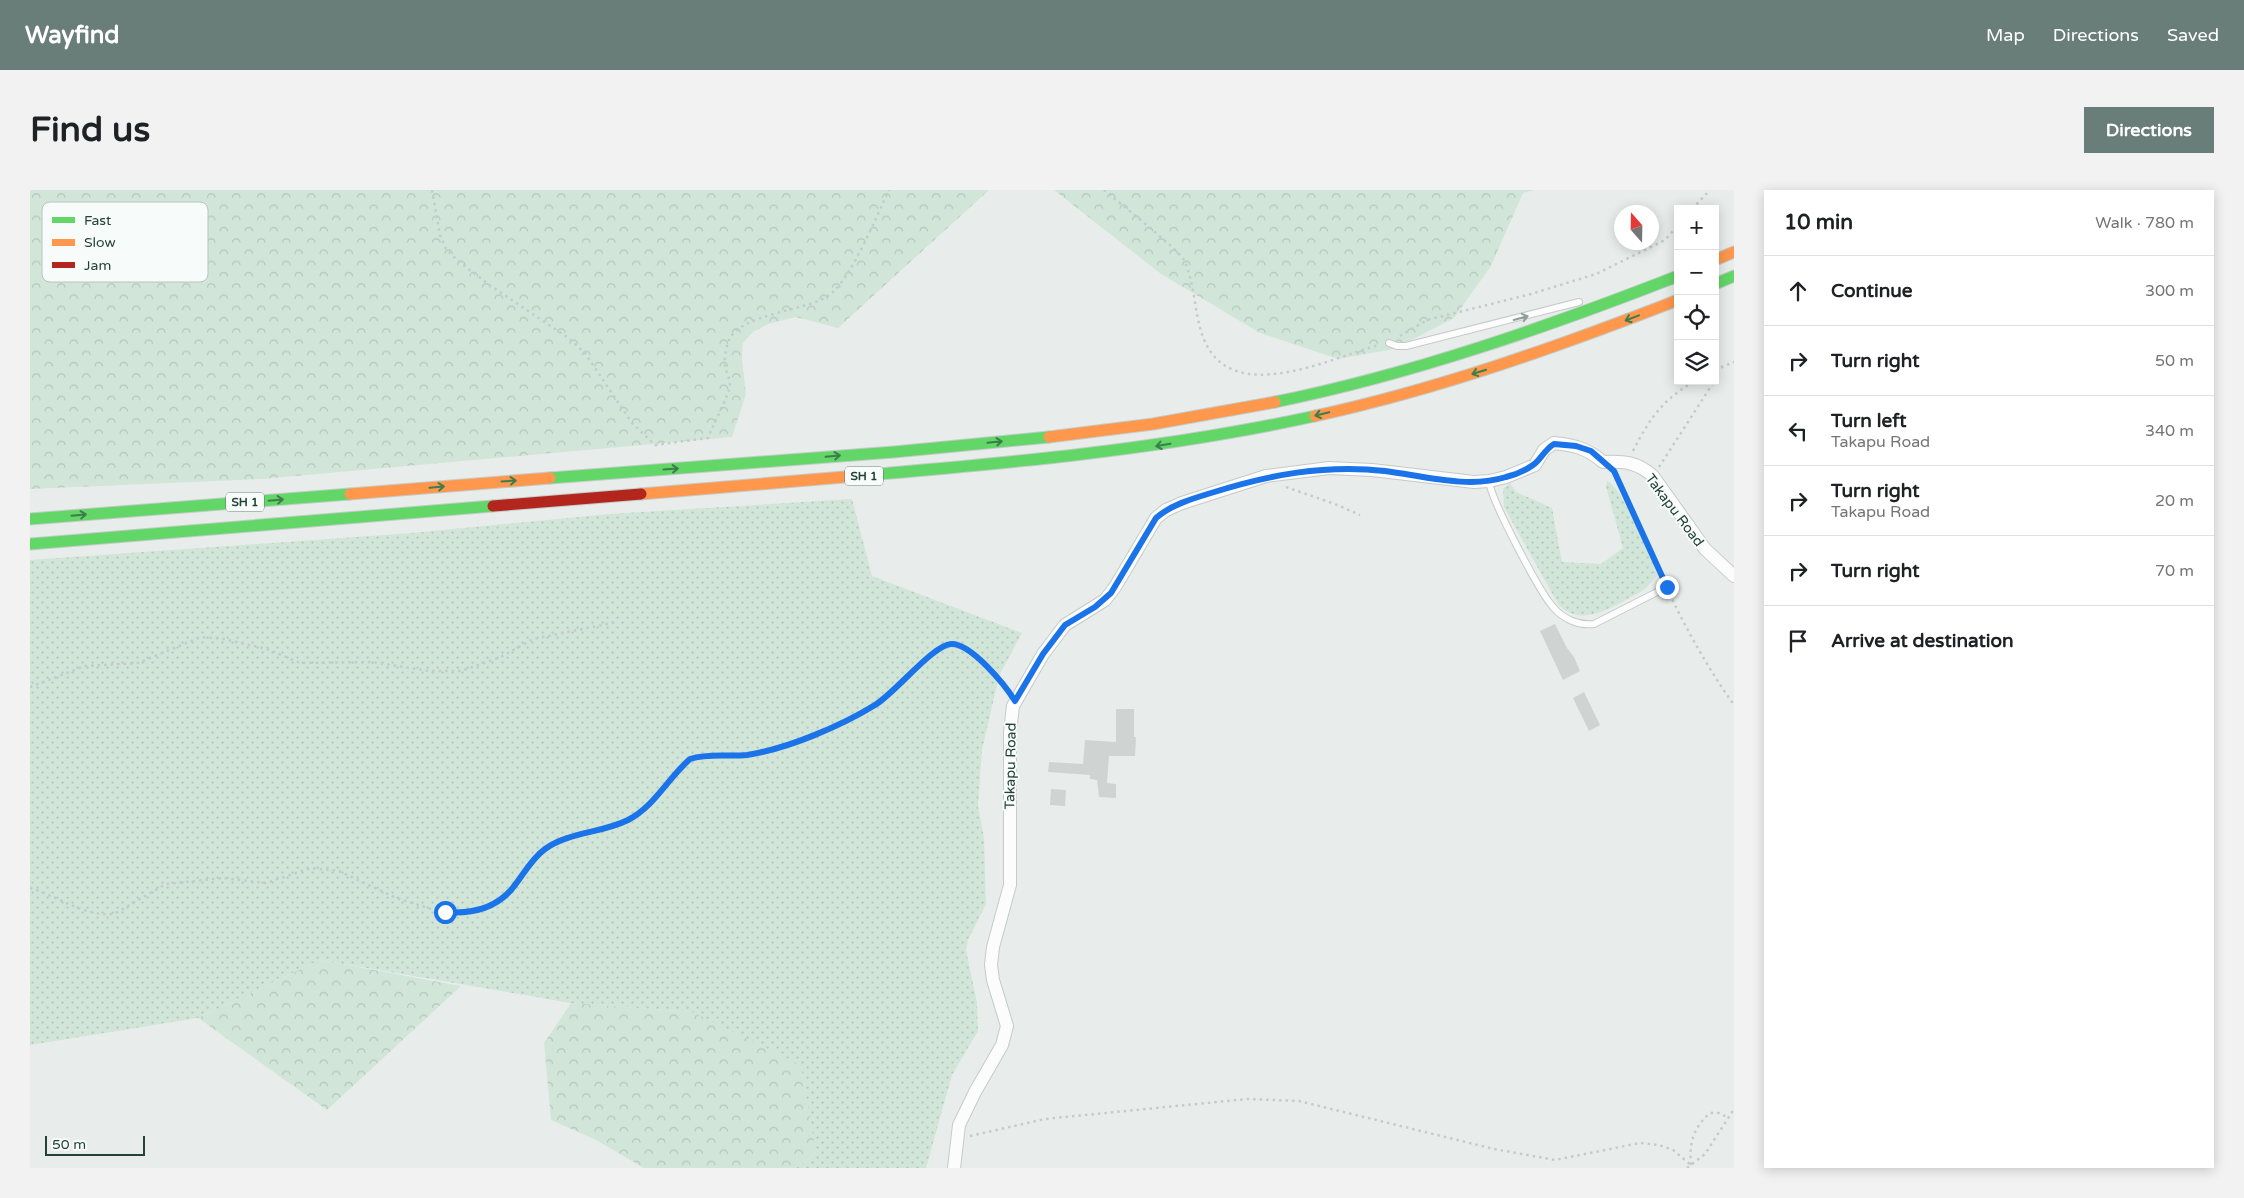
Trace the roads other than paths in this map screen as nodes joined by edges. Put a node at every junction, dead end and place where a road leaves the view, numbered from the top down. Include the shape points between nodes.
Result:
1 (1734, 251) edge
2 (1719, 257) edge
3 (1674, 271) edge
4 (1734, 276) edge
5 (1674, 278) edge
6 (1719, 282) edge
7 (1609, 294) dead end
8 (1583, 301) dead end
9 (1674, 302) edge
10 (1474, 330) junction
11 (1483, 340) junction
12 (1389, 343) road end
13 (1489, 480) junction
14 (30, 519) edge
15 (30, 544) edge
16 (1734, 576) edge
17 (1657, 592) dead end
18 (954, 1168) edge

1 - 2 highway
3 - 7 lane
4 - 6 highway
5 - 11 highway, SH 1 via 1572,317
10 -> 8 lane
9 -> 15 highway, SH 1 via 1529,356 1410,392 1281,423 1132,450 979,466
10 - 11 lane
10 - 12 lane via 1406,346
14 -> 11 highway, SH 1 via 937,447 1152,424 1326,390
13 - 16 street, Takapu Road via 1535,465 1544,450 1554,444 1591,451 1603,462 1627,461 1653,476 1705,549
13 - 17 lane via 1493,497 1523,555 1549,602 1564,617 1583,625 1594,624
13 - 18 street, Takapu Road via 1459,481 1329,468 1266,476 1172,507 1150,525 1111,593 1065,625 1015,701 1010,732 1010,885 991,965 1007,1026 1002,1045 960,1124

